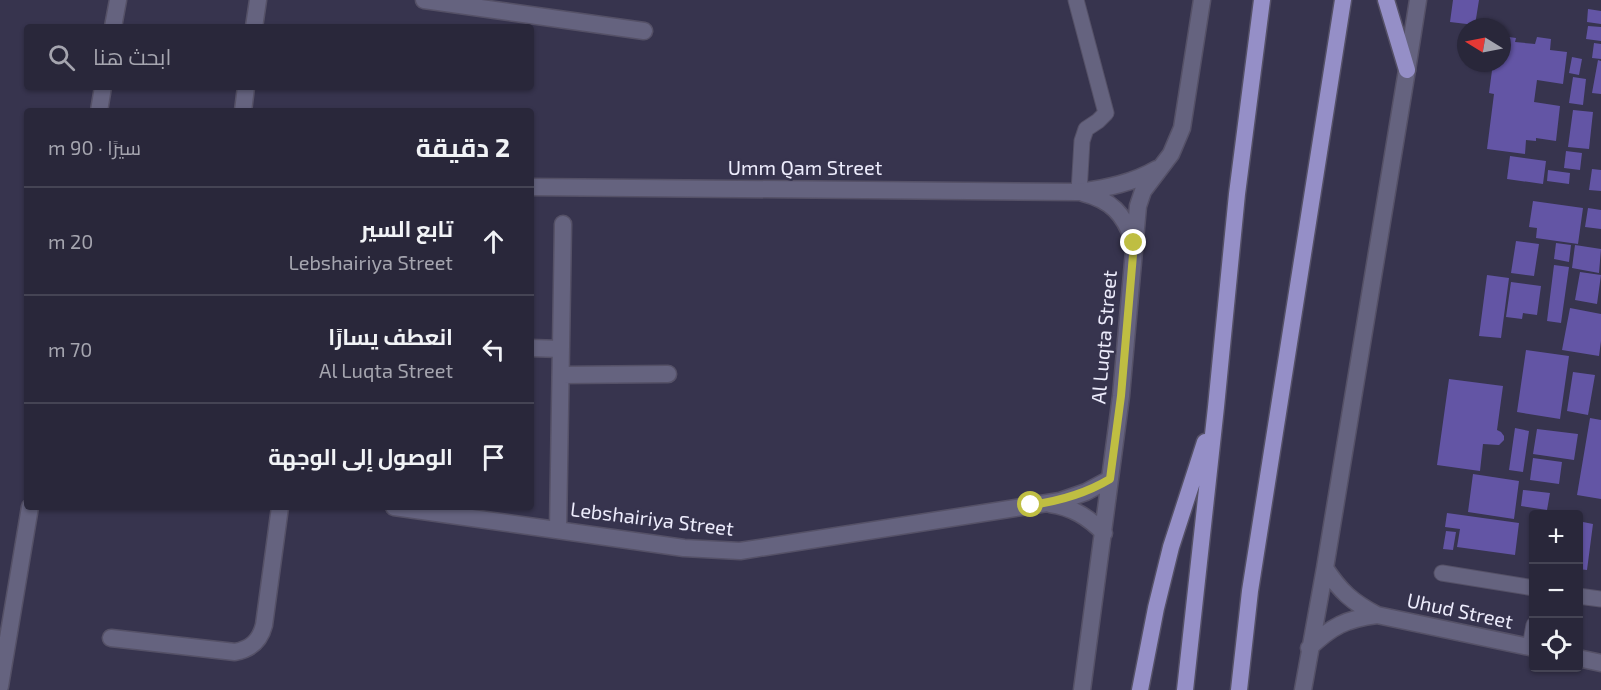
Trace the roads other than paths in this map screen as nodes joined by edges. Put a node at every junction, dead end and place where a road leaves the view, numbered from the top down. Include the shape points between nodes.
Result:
1 (118, 0) edge
2 (258, 0) edge
3 (424, 0) edge
4 (1076, 0) edge
5 (1202, 0) edge
6 (1262, 0) edge
7 (1386, 0) edge
8 (1418, 0) edge
9 (1342, 2) edge
10 (114, 24) edge
11 (254, 24) edge
12 (644, 31) dead end
13 (1407, 70) junction
14 (102, 90) edge
15 (246, 90) edge
16 (100, 108) edge
17 (243, 108) edge
18 (1163, 165) junction
19 (534, 187) edge
20 (1079, 192) junction
21 (563, 224) dead end
22 (1134, 243) junction
23 (534, 348) edge
24 (561, 349) junction
25 (668, 374) dead end
26 (561, 375) junction
27 (1216, 407) junction
28 (1110, 479) junction
29 (1047, 503) junction
30 (29, 510) edge
31 (280, 510) edge
32 (415, 510) edge
33 (558, 530) junction
34 (1104, 533) junction
35 (1325, 568) junction
36 (1442, 573) dead end
37 (1529, 587) edge
38 (1583, 597) edge
39 (1601, 600) edge
40 (7, 603) edge
41 (1377, 615) junction
42 (4, 637) edge
43 (111, 639) dead end
44 (1529, 647) edge
45 (1309, 648) junction
46 (1583, 659) edge
47 (1601, 663) edge
48 (0, 686) edge
49 (1082, 690) edge
50 (1140, 690) edge
51 (1185, 690) edge
52 (1239, 690) edge
53 (1303, 690) edge

1 - 10 street
2 - 11 street
3 - 12 street
4 - 20 lane via 1106,113 1086,129
5 - 18 street, Al Luqta Street via 1182,128
6 - 27 main road via 1237,194
7 - 13 main road
8 - 13 street
9 - 52 main road via 1250,591
13 - 35 street
14 - 16 street
15 - 17 street
18 - 20 street, Umm Qam Street via 1124,183
18 - 22 street, Al Luqta Street via 1143,191
19 - 20 street, Umm Qam Street
20 - 22 street, Umm Qam Street via 1109,203 1129,228
21 - 24 street
22 - 28 street, Al Luqta Street
23 - 24 street
24 - 26 street
25 - 26 street
26 - 33 street
27 - 50 main road via 1171,547
27 - 51 main road
28 - 29 street, Lebshairiya Street via 1073,497
28 - 34 street, Al Luqta Street
29 - 33 street, Lebshairiya Street via 740,551 684,548
29 - 34 street, Lebshairiya Street via 1078,513
30 - 40 street
31 - 43 street via 264,625 251,646 235,652
32 - 33 street, Lebshairiya Street
34 - 49 street, Al Luqta Street
35 - 41 street, Uhud Street via 1347,596
35 - 45 street
36 - 37 lane
38 - 39 lane
40 - 42 street
41 - 44 street, Uhud Street
41 - 45 street, Uhud Street via 1340,624
42 - 48 street
45 - 53 street
46 - 47 street

